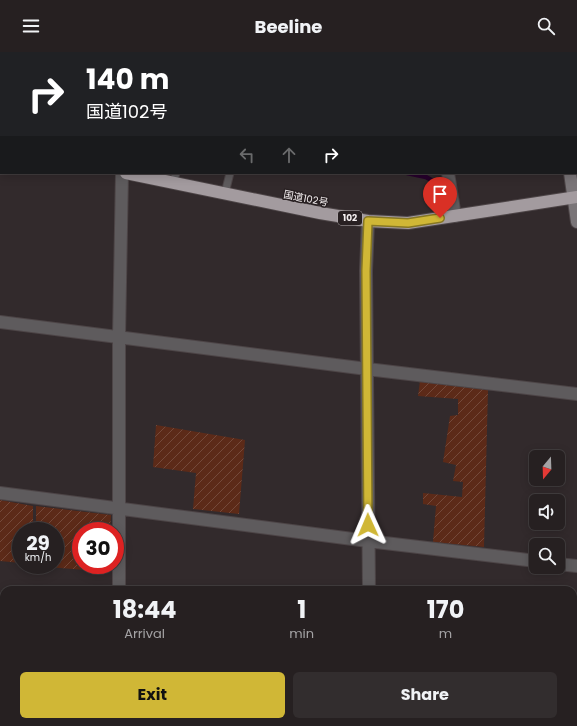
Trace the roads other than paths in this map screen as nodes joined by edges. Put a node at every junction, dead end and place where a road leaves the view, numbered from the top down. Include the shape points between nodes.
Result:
1 (122, 174) edge
2 (136, 174) edge
3 (230, 174) edge
4 (448, 174) edge
5 (570, 174) edge
6 (174, 178) edge
7 (225, 193) junction
8 (575, 198) edge
9 (455, 216) junction
10 (368, 221) junction
11 (577, 222) edge
12 (0, 322) edge
13 (119, 337) junction
14 (367, 369) junction
15 (577, 394) edge
16 (0, 493) edge
17 (120, 508) junction
18 (368, 541) junction
19 (529, 560) edge
20 (565, 565) edge
21 (577, 566) edge
22 (119, 586) edge
23 (369, 586) edge

1 - 13 street
2 - 6 highway, 国道102号 / 102
3 - 7 lane
4 - 9 street
5 - 8 street
6 - 7 highway, 国道102号 / 102
7 - 10 highway, 国道102号 / 102
8 - 9 highway, 国道102号 / 102
8 - 11 street
9 - 10 highway, 国道102号 / 102 via 408,223
10 - 14 street
12 - 13 street
13 - 14 street
13 - 17 street
14 - 15 street
14 - 18 street
16 - 17 street
17 - 18 street
17 - 22 street
18 - 19 street
18 - 23 street
20 - 21 street

